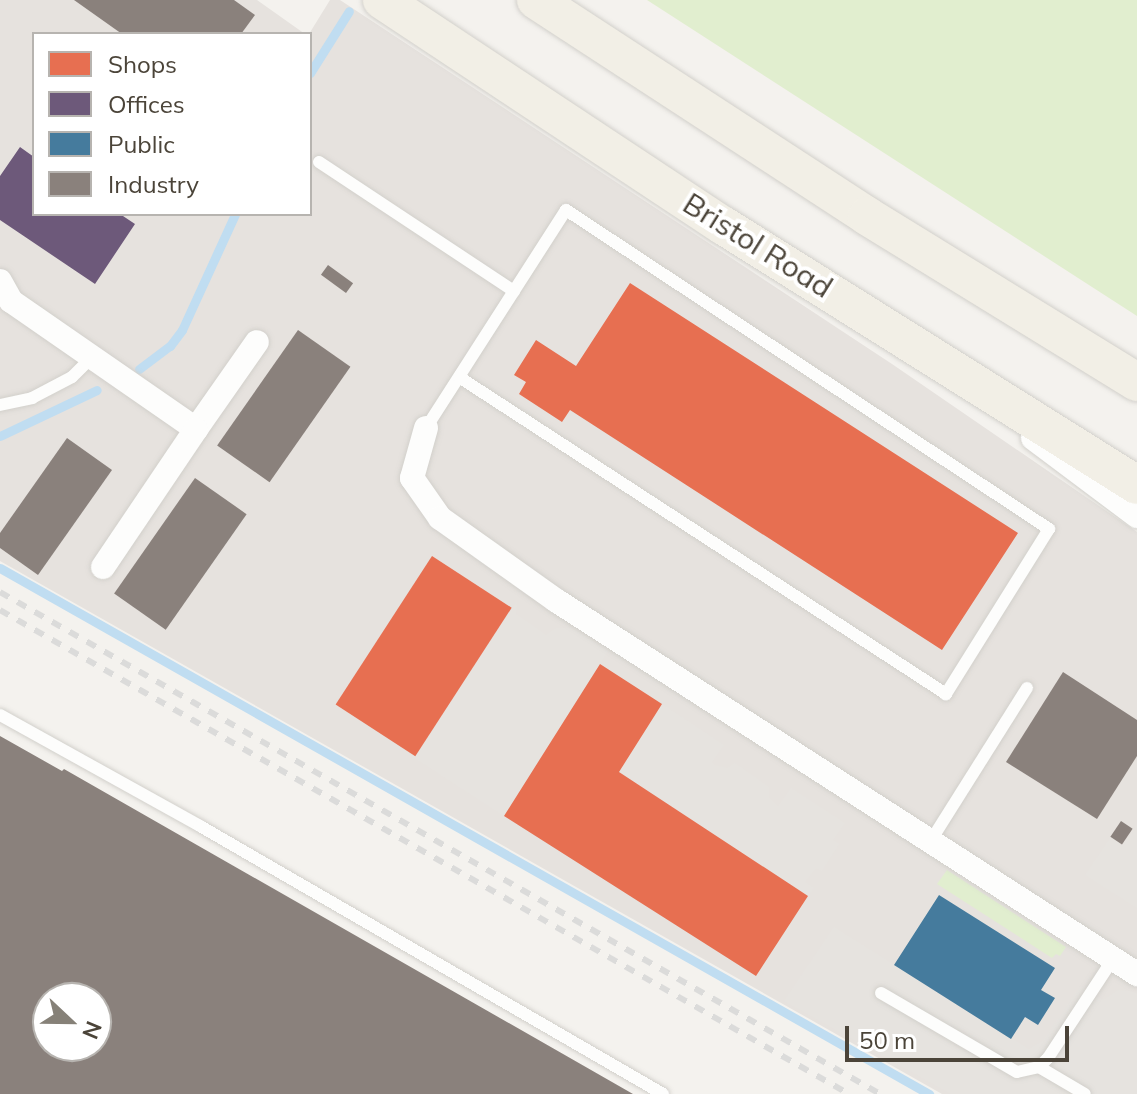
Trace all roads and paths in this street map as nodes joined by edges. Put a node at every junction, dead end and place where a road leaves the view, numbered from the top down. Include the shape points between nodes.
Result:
1 (382, 0) edge
2 (536, 0) edge
3 (319, 162) dead end
4 (0, 281) edge
5 (514, 291) junction
6 (899, 333) junction
7 (257, 342) dead end
8 (91, 358) junction
9 (459, 377) junction
10 (1137, 382) edge
11 (0, 405) edge
12 (426, 428) joint
13 (196, 429) junction
14 (1137, 485) edge
15 (1137, 516) edge
16 (103, 567) dead end
17 (1027, 688) dead end
18 (0, 715) edge
19 (930, 842) junction
20 (1113, 959) junction
21 (1137, 974) edge
22 (881, 993) dead end
23 (1039, 1067) junction
24 (663, 1094) edge
25 (1085, 1094) edge

1 - 6 main road, Bristol Road via 724,226
2 - 10 main road via 867,216
3 - 5 lane
4 - 8 street via 11,301
5 - 9 lane
5 - 9 lane via 566,210 1049,529 946,694
6 - 14 main road, Bristol Road
6 - 15 street
7 - 13 street
8 - 11 lane via 72,377 32,398
8 - 13 street
9 - 12 lane
12 - 19 street via 412,478 440,518 557,601
13 - 16 street
17 - 19 lane
18 - 24 lane
19 - 20 street
20 - 21 street
20 - 23 lane
22 - 23 lane via 1010,1069
23 - 25 lane

